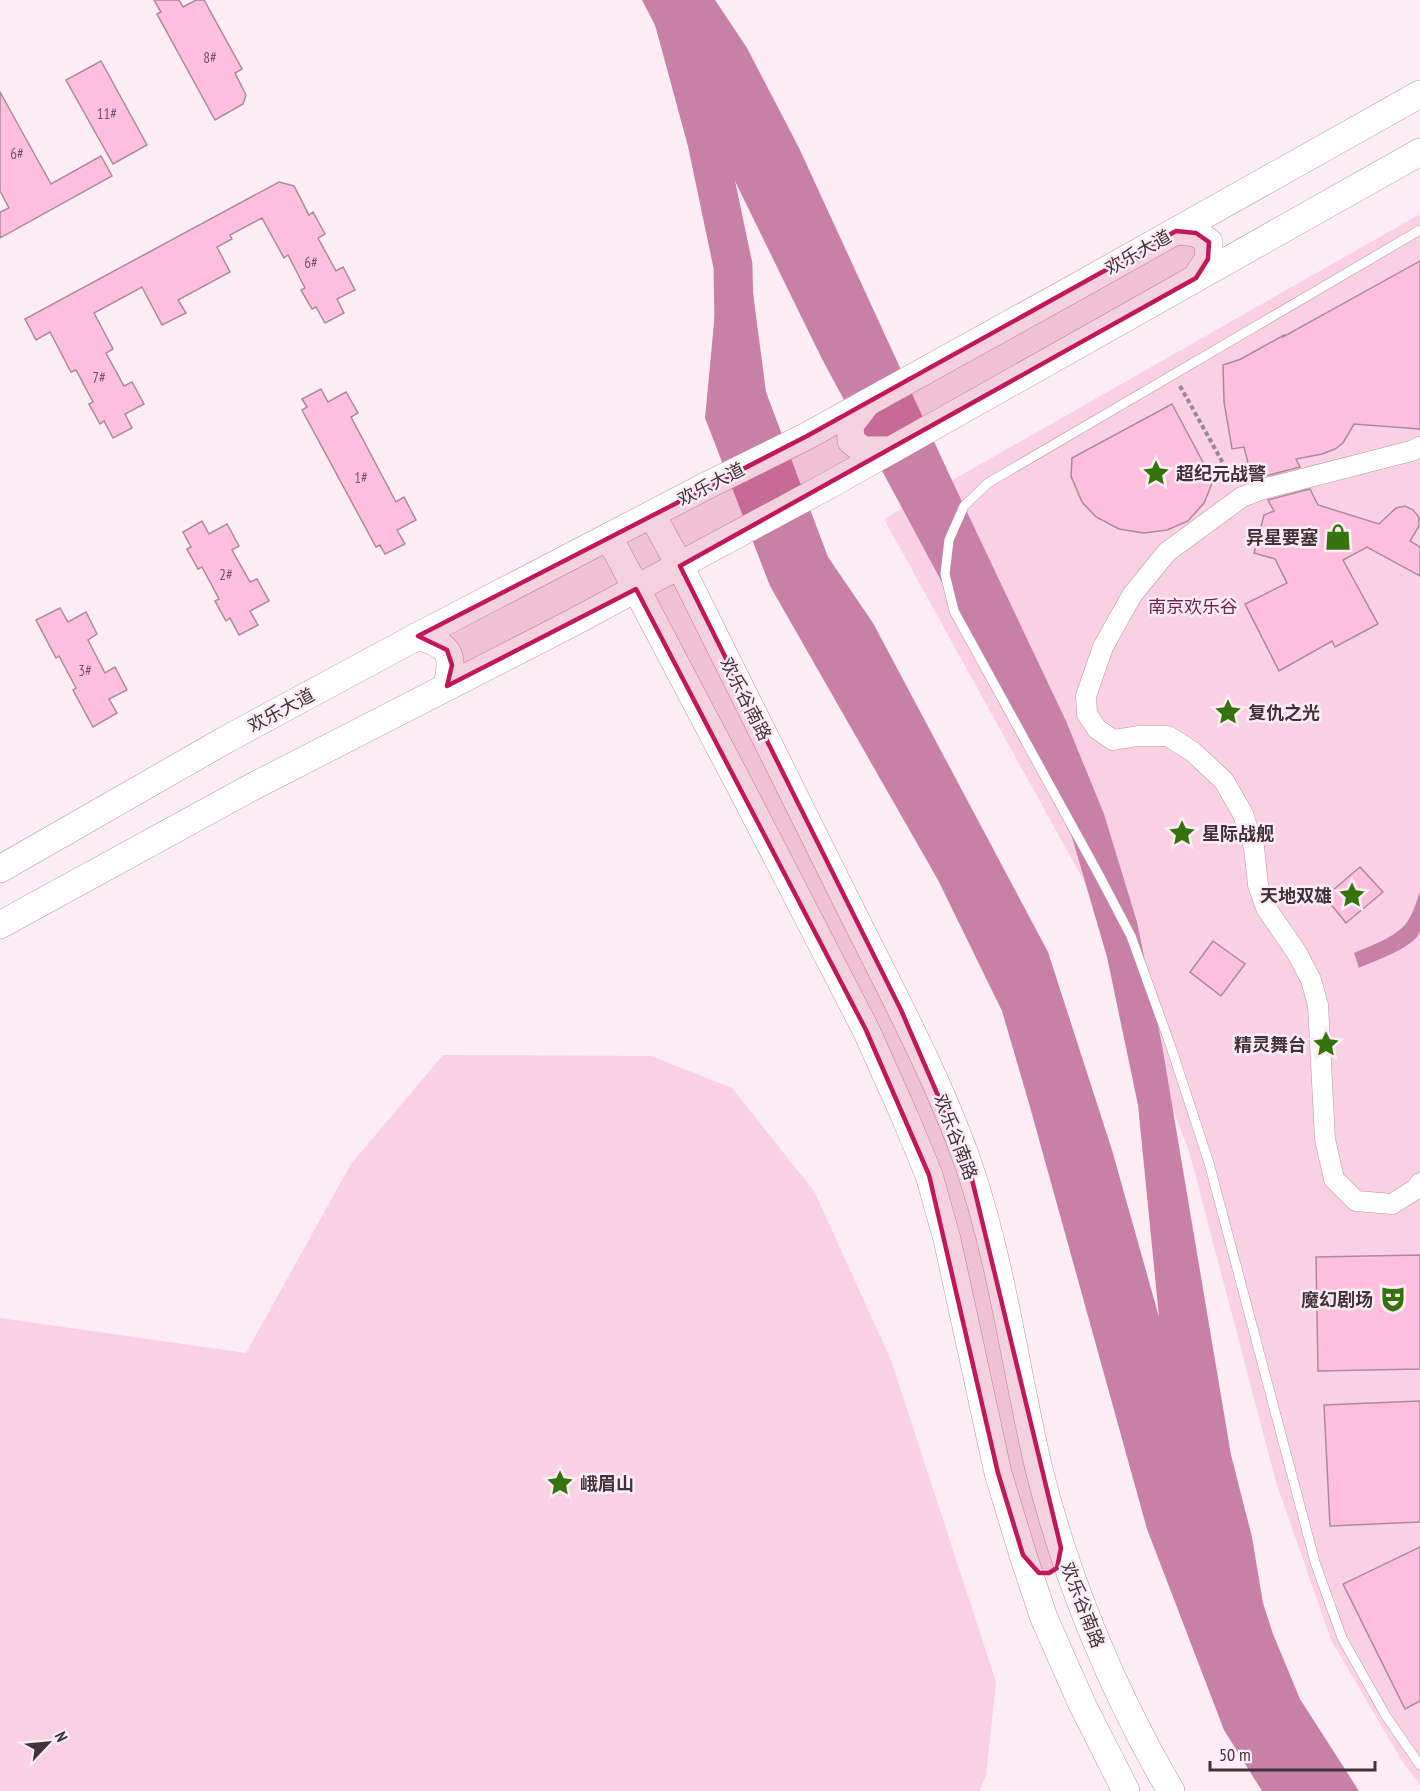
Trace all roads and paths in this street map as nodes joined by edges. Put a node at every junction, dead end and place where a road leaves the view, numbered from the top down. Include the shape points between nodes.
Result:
1 (1420, 94) edge
2 (1420, 152) edge
3 (1420, 230) edge
4 (1176, 231) junction
5 (1196, 278) junction
6 (1173, 374) junction
7 (868, 402) junction
8 (1420, 447) edge
9 (890, 450) junction
10 (1242, 497) junction
11 (652, 515) junction
12 (609, 537) junction
13 (680, 566) junction
14 (636, 589) junction
15 (418, 636) junction
16 (447, 686) junction
17 (0, 870) edge
18 (0, 925) edge
19 (1420, 1183) edge
20 (1061, 1548) junction
21 (1023, 1555) junction
22 (1420, 1765) edge
23 (1157, 1767) junction
24 (1121, 1789) edge
25 (1171, 1791) edge

1 - 4 main road, 欢乐大道
2 - 5 main road
3 - 6 lane
4 - 5 main road via 1196,233 1209,242 1208,260
4 - 7 main road, 欢乐大道
5 - 9 main road
6 - 10 path
6 - 22 lane via 988,483 964,506 949,540 945,574 954,611 1131,936 1209,1163 1315,1562 1342,1638 1386,1716
7 - 9 main road via 850,425 851,441 863,450
7 - 11 main road, 欢乐大道
8 - 10 street
9 - 13 main road
10 - 19 street via 1167,552 1132,595 1103,647 1086,696 1087,714 1097,729 1113,740 1168,736 1193,752 1224,781 1243,814 1254,847 1258,885 1266,908 1297,953 1318,1005 1324,1139 1334,1179 1356,1201 1392,1204 1416,1190
11 - 12 main road, 欢乐大道
11 - 13 main road, 欢乐谷南路
12 - 14 main road
12 - 15 main road, 欢乐大道
13 - 14 main road
13 - 20 main road, 欢乐谷南路 via 901,1010 969,1167 1012,1335 1038,1466
14 - 16 main road
14 - 21 main road via 866,1030 925,1165 947,1239 998,1473
15 - 16 main road via 447,650 452,665
15 - 17 main road, 欢乐大道 via 227,739
16 - 18 main road
20 - 21 main road via 1057,1568 1049,1573 1038,1573
20 - 23 main road, 欢乐谷南路 via 1084,1613
21 - 24 main road via 1044,1618
23 - 24 main road
23 - 25 main road, 欢乐谷南路

